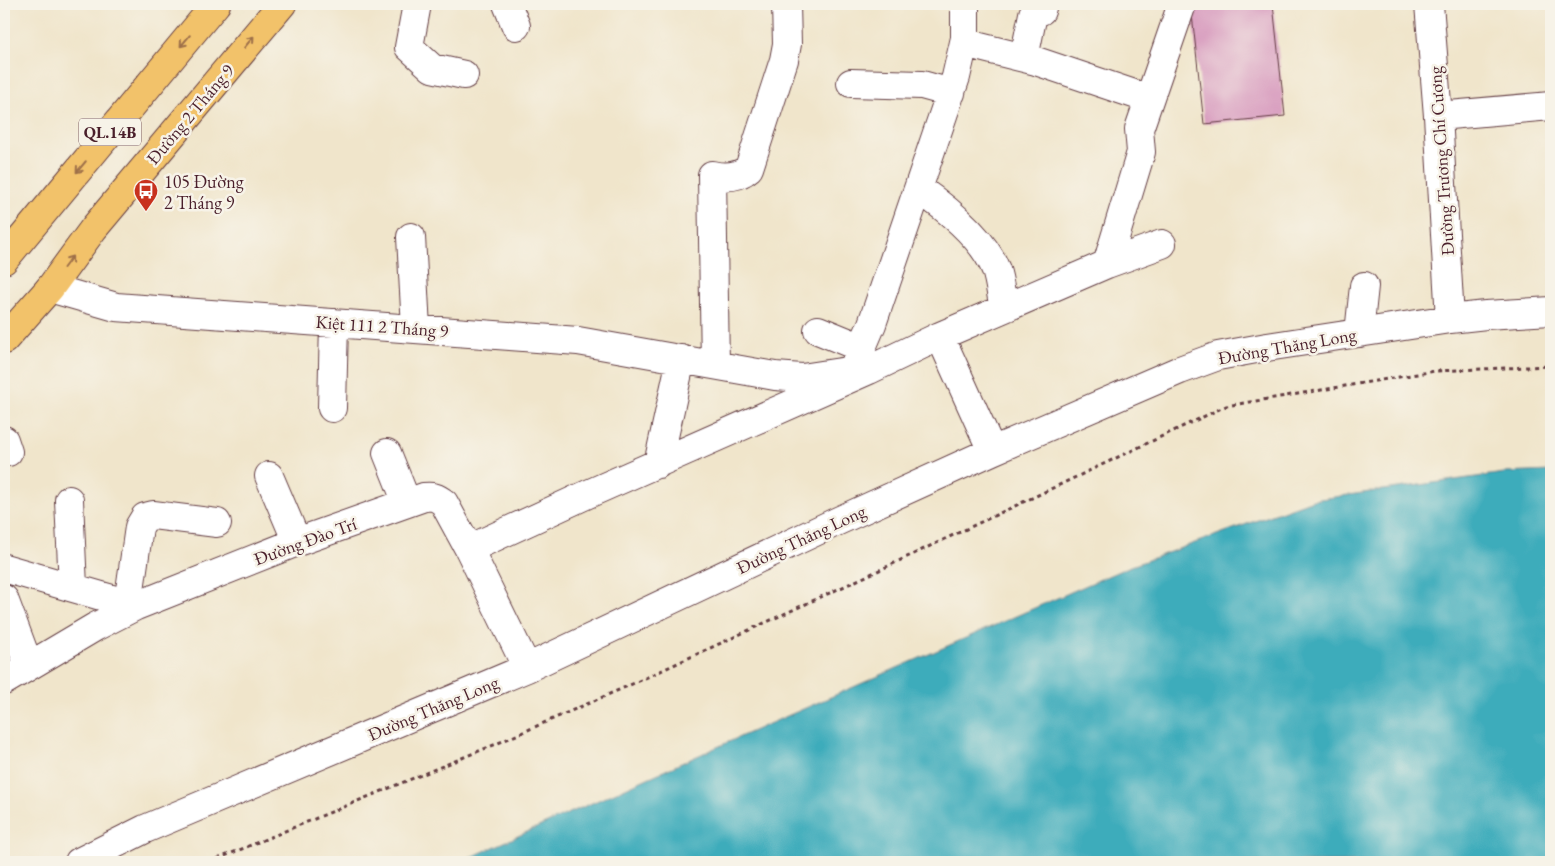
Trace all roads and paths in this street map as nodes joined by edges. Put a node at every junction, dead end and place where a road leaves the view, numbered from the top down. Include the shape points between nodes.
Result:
1 (216, 4) edge
2 (282, 4) edge
3 (417, 4) edge
4 (786, 4) edge
5 (965, 4) edge
6 (1043, 4) edge
7 (1182, 4) edge
8 (1430, 4) edge
9 (964, 43) junction
10 (1024, 58) junction
11 (464, 75) dead end
12 (851, 83) dead end
13 (951, 93) junction
14 (1149, 99) junction
15 (1551, 106) edge
16 (1438, 116) junction
17 (919, 189) junction
18 (411, 237) dead end
19 (1162, 244) dead end
20 (4, 260) edge
21 (1107, 264) junction
22 (1364, 286) dead end
23 (50, 288) junction
24 (1004, 308) junction
25 (1551, 311) edge
26 (1450, 319) junction
27 (334, 323) junction
28 (416, 328) junction
29 (818, 330) dead end
30 (1358, 333) junction
31 (940, 336) junction
32 (4, 340) edge
33 (681, 359) junction
34 (861, 363) junction
35 (715, 365) junction
36 (1551, 366) edge
37 (332, 408) dead end
38 (992, 451) junction
39 (387, 453) dead end
40 (658, 464) junction
41 (268, 476) dead end
42 (69, 500) dead end
43 (407, 503) junction
44 (217, 523) dead end
45 (297, 542) junction
46 (469, 549) junction
47 (4, 568) edge
48 (73, 587) junction
49 (4, 599) edge
50 (132, 605) junction
51 (29, 666) junction
52 (528, 668) junction
53 (4, 681) edge
54 (79, 862) edge
55 (210, 862) edge

1 -> 20 highway, QL.14B
23 -> 2 highway, Đường 2 Tháng 9 / QL.14B via 94,228
3 - 11 street via 409,46 432,68
4 - 35 street via 784,60 749,168 736,176 712,175
5 - 9 street
6 - 10 street via 1041,11 1033,14
7 - 14 street
8 - 16 street, Đường Trương Chí Cương
9 - 10 street
9 - 13 street
10 - 14 street
12 - 13 street via 922,84
13 - 17 street
14 - 21 street via 1140,129 1141,152
15 - 16 street
16 - 26 street, Đường Trương Chí Cương
17 - 24 street via 965,227 985,252 996,270
17 - 34 street
18 - 28 street
19 - 21 street
21 - 24 street
22 - 30 street
23 - 27 street, Kiệt 111 2 Tháng 9 via 116,307
23 - 32 highway, Đường 2 Tháng 9 / QL.14B
24 - 31 street
25 - 26 street, Đường Thăng Long
26 - 30 street, Đường Thăng Long
27 - 28 street, Kiệt 111 2 Tháng 9
27 - 37 street
28 - 33 street, Kiệt 111 2 Tháng 9 via 578,341
29 - 34 street
30 - 38 street, Đường Thăng Long via 1218,356
31 - 34 street
31 - 38 street
33 - 35 street, Kiệt 111 2 Tháng 9
33 - 40 street
34 - 35 street, Kiệt 111 2 Tháng 9 via 802,378
34 - 40 street
36 - 55 path via 1435,371 1226,406 630,685
38 - 52 street, Đường Thăng Long
39 - 43 street
40 - 46 street
41 - 45 street
42 - 48 street
43 - 45 street, Đường Đào Trí
43 - 46 street, Đường Đào Trí via 424,497 439,498
44 - 50 street via 153,515 145,517 139,527
45 - 50 street, Đường Đào Trí
46 - 52 street, Đường Đào Trí
47 - 48 street
48 - 50 street
49 - 51 street
50 - 51 street, Đường Đào Trí
51 - 53 street, Đường Đào Trí
52 - 54 street, Đường Thăng Long via 144,829

